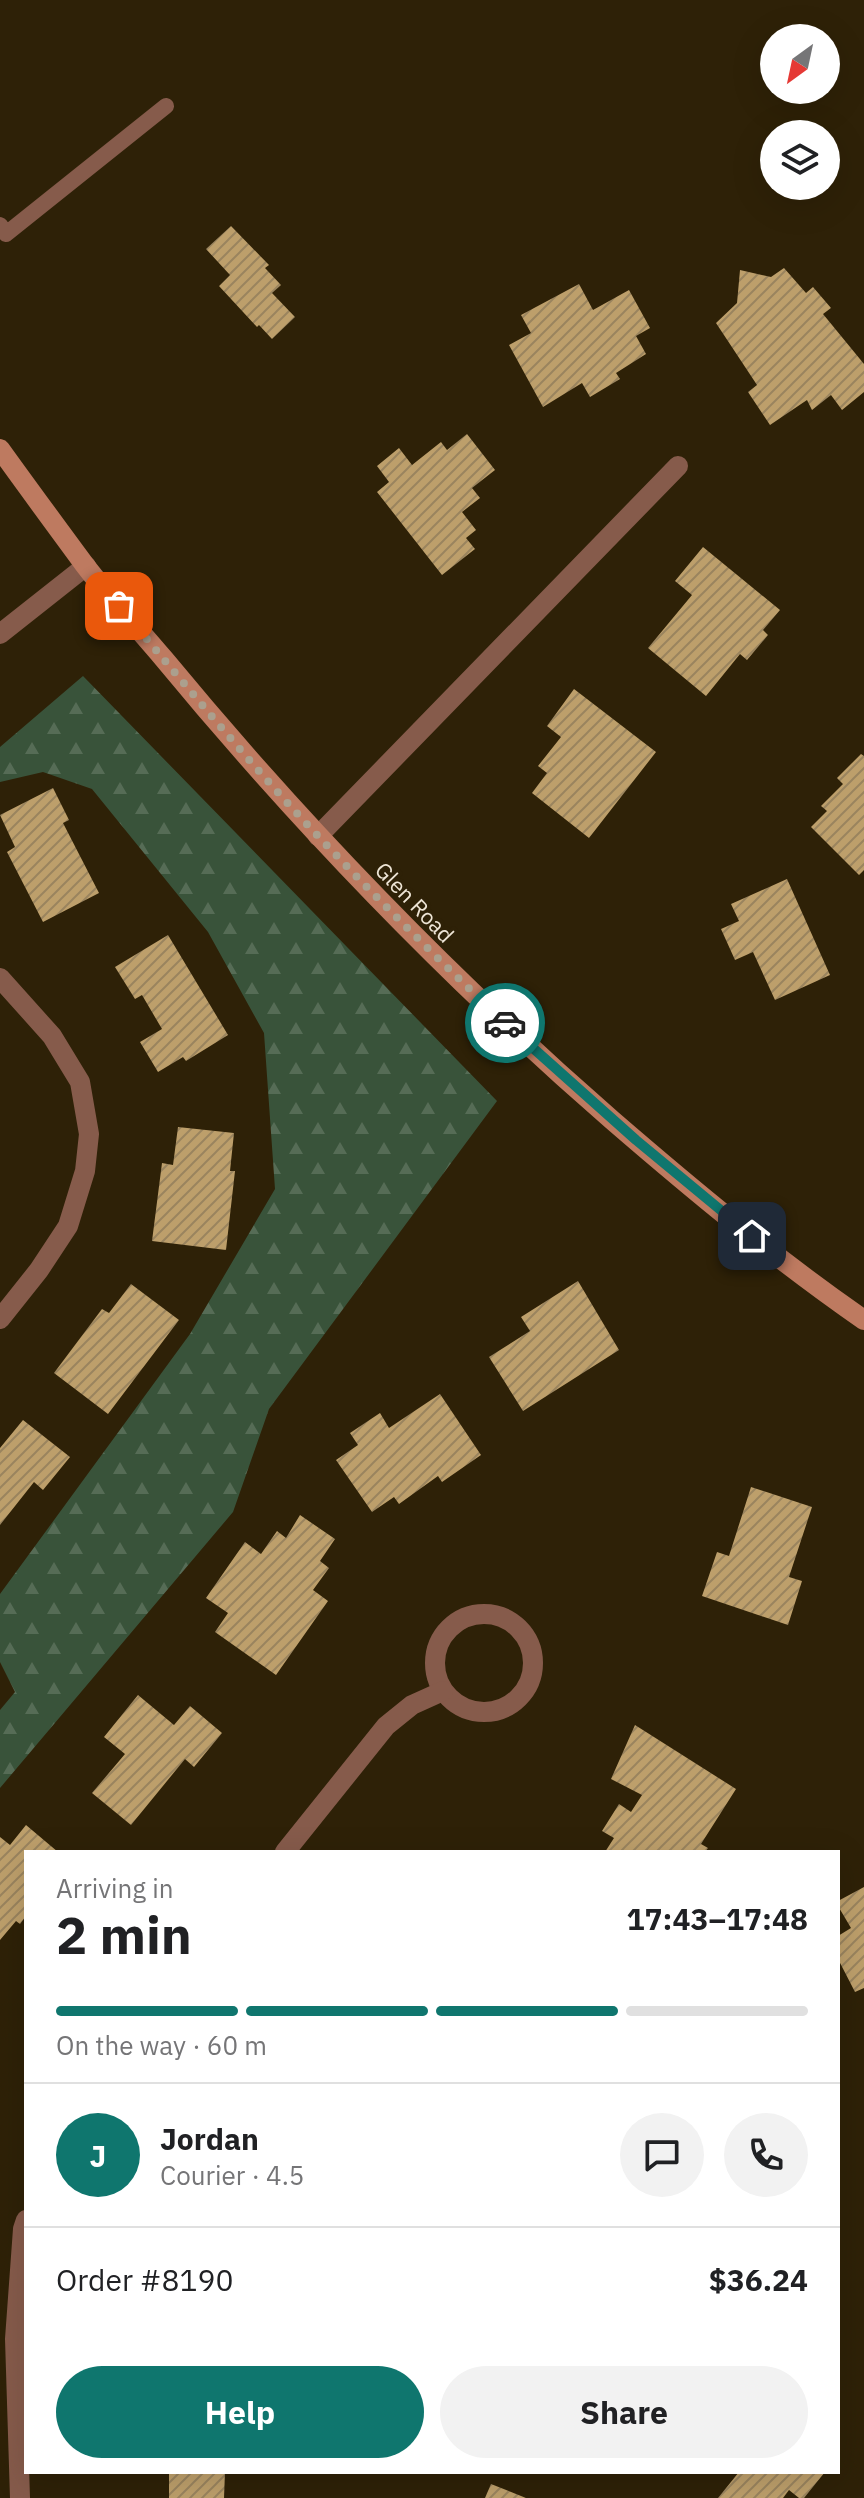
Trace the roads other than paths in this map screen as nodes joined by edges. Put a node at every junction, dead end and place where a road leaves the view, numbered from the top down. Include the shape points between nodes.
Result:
1 (166, 106) dead end
2 (0, 225) edge
3 (0, 449) edge
4 (678, 466) dead end
5 (86, 566) junction
6 (0, 634) edge
7 (318, 836) junction
8 (0, 978) edge
9 (0, 1319) edge
10 (864, 1320) edge
11 (443, 1691) junction
12 (287, 1850) edge
13 (24, 2226) edge
14 (20, 2498) edge

1 - 2 lane via 6,234
3 - 5 main road, Glen Road
4 - 7 street
5 - 6 street
5 - 7 main road, Glen Road
7 - 10 main road, Glen Road via 553,1068 800,1276
8 - 9 street via 52,1036 80,1082 89,1134 85,1171 68,1226
11 - 11 street via 465,1709 478,1712 506,1708 518,1700 532,1676 525,1636 516,1625 491,1614 451,1627 442,1637 435,1664
11 - 12 street via 412,1705 386,1726
13 - 14 street via 15,2339

